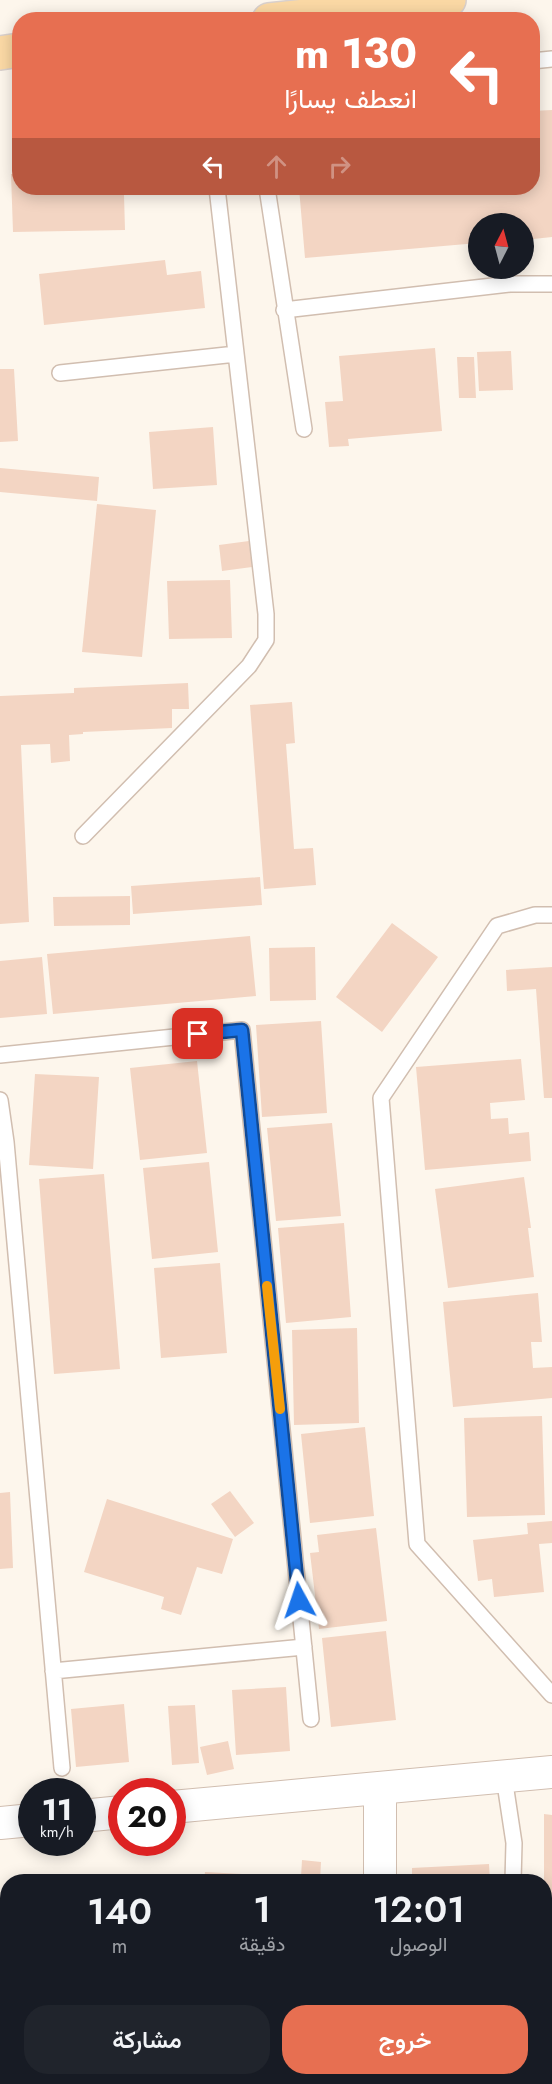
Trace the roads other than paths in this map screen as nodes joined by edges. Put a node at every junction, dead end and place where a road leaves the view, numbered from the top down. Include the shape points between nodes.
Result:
1 (449, 0) edge
2 (341, 12) edge
3 (218, 195) edge
4 (268, 195) edge
5 (552, 284) edge
6 (284, 310) junction
7 (236, 354) junction
8 (60, 373) dead end
9 (304, 429) dead end
10 (83, 836) dead end
11 (552, 915) edge
12 (0, 1055) edge
13 (0, 1100) edge
14 (3, 1142) edge
15 (304, 1647) junction
16 (53, 1671) junction
17 (552, 1695) edge
18 (311, 1719) dead end
19 (62, 1768) dead end
20 (552, 1772) edge
21 (504, 1777) junction
22 (380, 1788) junction
23 (186, 1807) edge
24 (18, 1821) edge
25 (0, 1823) edge
26 (380, 1874) edge
27 (513, 1874) edge

1 - 2 main road
3 - 7 lane
4 - 6 lane
5 - 6 lane via 510,284
6 - 9 lane
7 - 8 lane
7 - 10 lane via 266,640 249,666
11 - 17 lane via 535,915 497,926 381,1098 417,1544
12 - 15 lane via 242,1030
13 - 14 lane
14 - 16 lane
15 - 16 lane
15 - 18 lane
16 - 19 lane
20 - 21 street
21 - 22 street
21 - 27 lane via 514,1843
22 - 23 street
22 - 26 street
24 - 25 street

